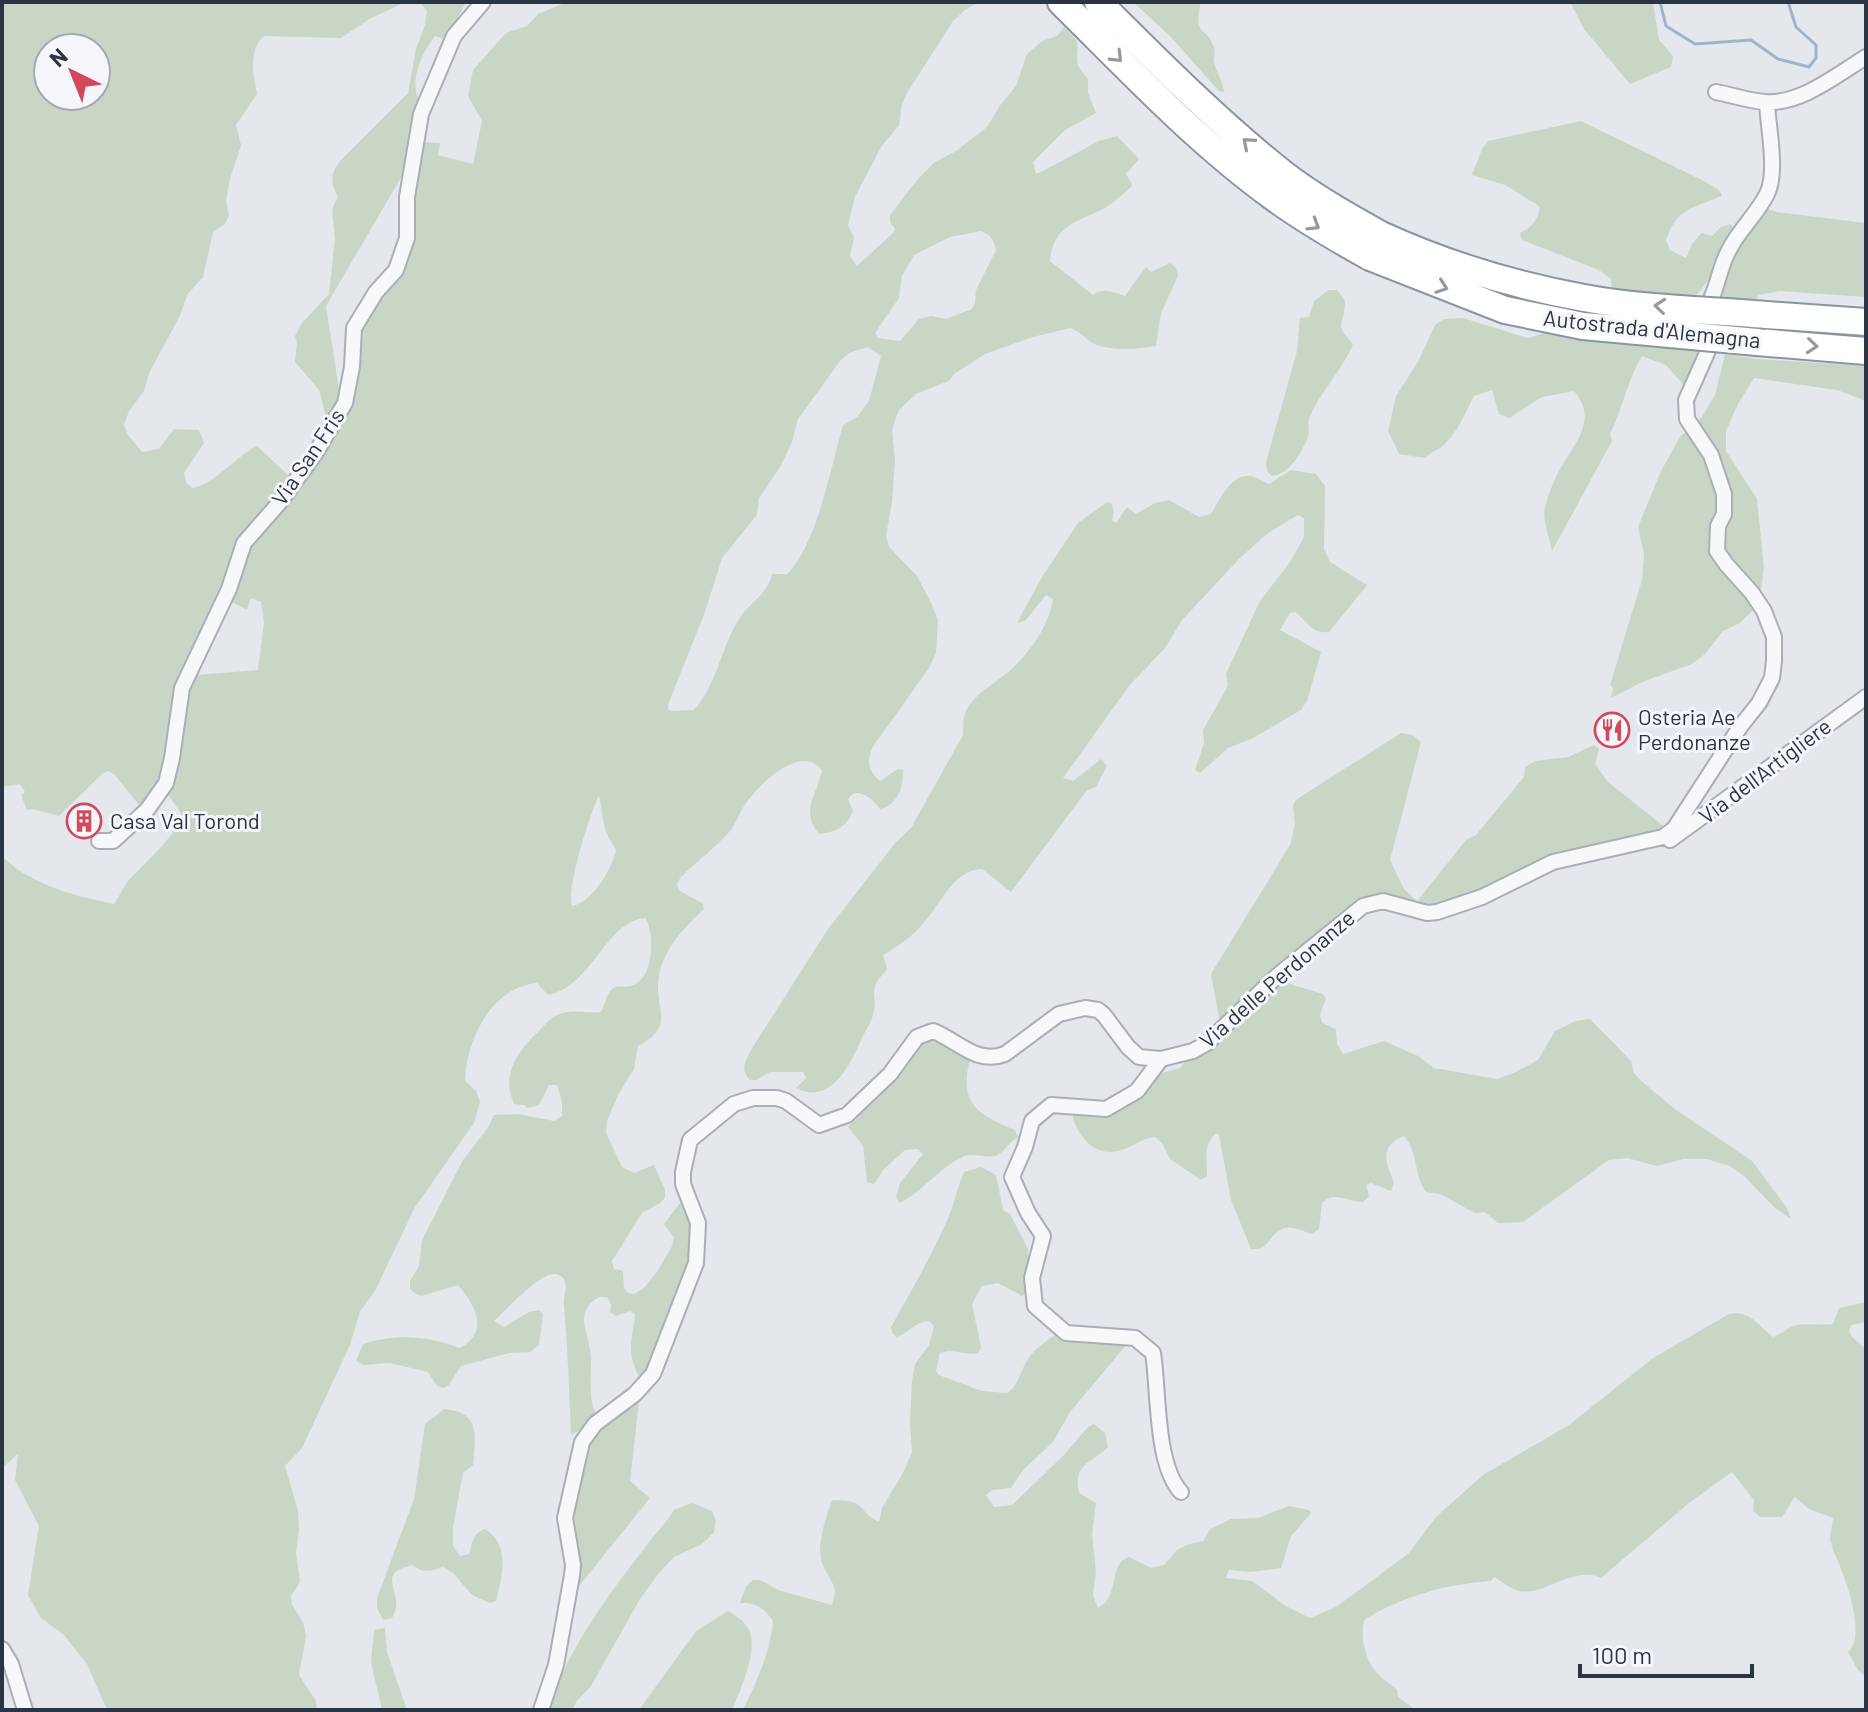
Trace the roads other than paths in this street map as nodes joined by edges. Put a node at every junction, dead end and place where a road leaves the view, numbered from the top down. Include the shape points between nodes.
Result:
1 (483, 2) edge
2 (1061, 2) edge
3 (1098, 2) edge
4 (1866, 57) edge
5 (1716, 92) dead end
6 (1767, 103) junction
7 (1375, 246) junction
8 (1866, 322) edge
9 (1866, 351) edge
10 (1866, 697) edge
11 (1663, 837) junction
12 (99, 841) dead end
13 (1161, 1059) junction
14 (1181, 1492) dead end
15 (2, 1649) edge
16 (25, 1710) edge
17 (541, 1710) edge

1 - 12 street, Via San Fris via 454,36 421,114 407,197 407,238 396,270 354,328 345,403 315,454 244,543 229,589 182,688 166,783 147,810 113,841
2 -> 7 highway, Autostrada d'Alemagna via 1210,146 1281,203 1315,226
7 -> 3 highway, Autostrada d'Alemagna via 1172,76
4 - 6 street via 1812,89
5 - 6 street
6 - 11 street via 1771,184 1715,282 1701,336 1707,353 1686,400 1687,419 1711,455 1724,494 1717,551 1764,611 1774,637 1773,669 1759,703 1674,829
8 -> 7 highway, Autostrada d'Alemagna, bridge via 1587,299
7 -> 9 highway, Autostrada d'Alemagna, bridge via 1505,310 1583,326
10 - 11 street, Via dell'Artigliere via 1675,839
11 - 13 street, Via delle Perdonanze via 1553,862 1482,897 1437,912 1383,901 1363,906 1277,976 1207,1043
13 - 14 street via 1137,1091 1106,1109 1051,1105 1032,1121 1012,1177 1043,1236 1032,1278 1035,1306 1066,1333 1135,1338 1153,1353 1167,1466
13 - 17 street via 1139,1057 1104,1015 1085,1008 1059,1014 996,1057 980,1057 933,1031 917,1037 890,1074 847,1115 819,1125 786,1101 761,1097 734,1104 694,1134 687,1147 683,1184 698,1223 696,1263 653,1374 595,1424 582,1442 565,1518 572,1575 556,1665
15 - 16 street

